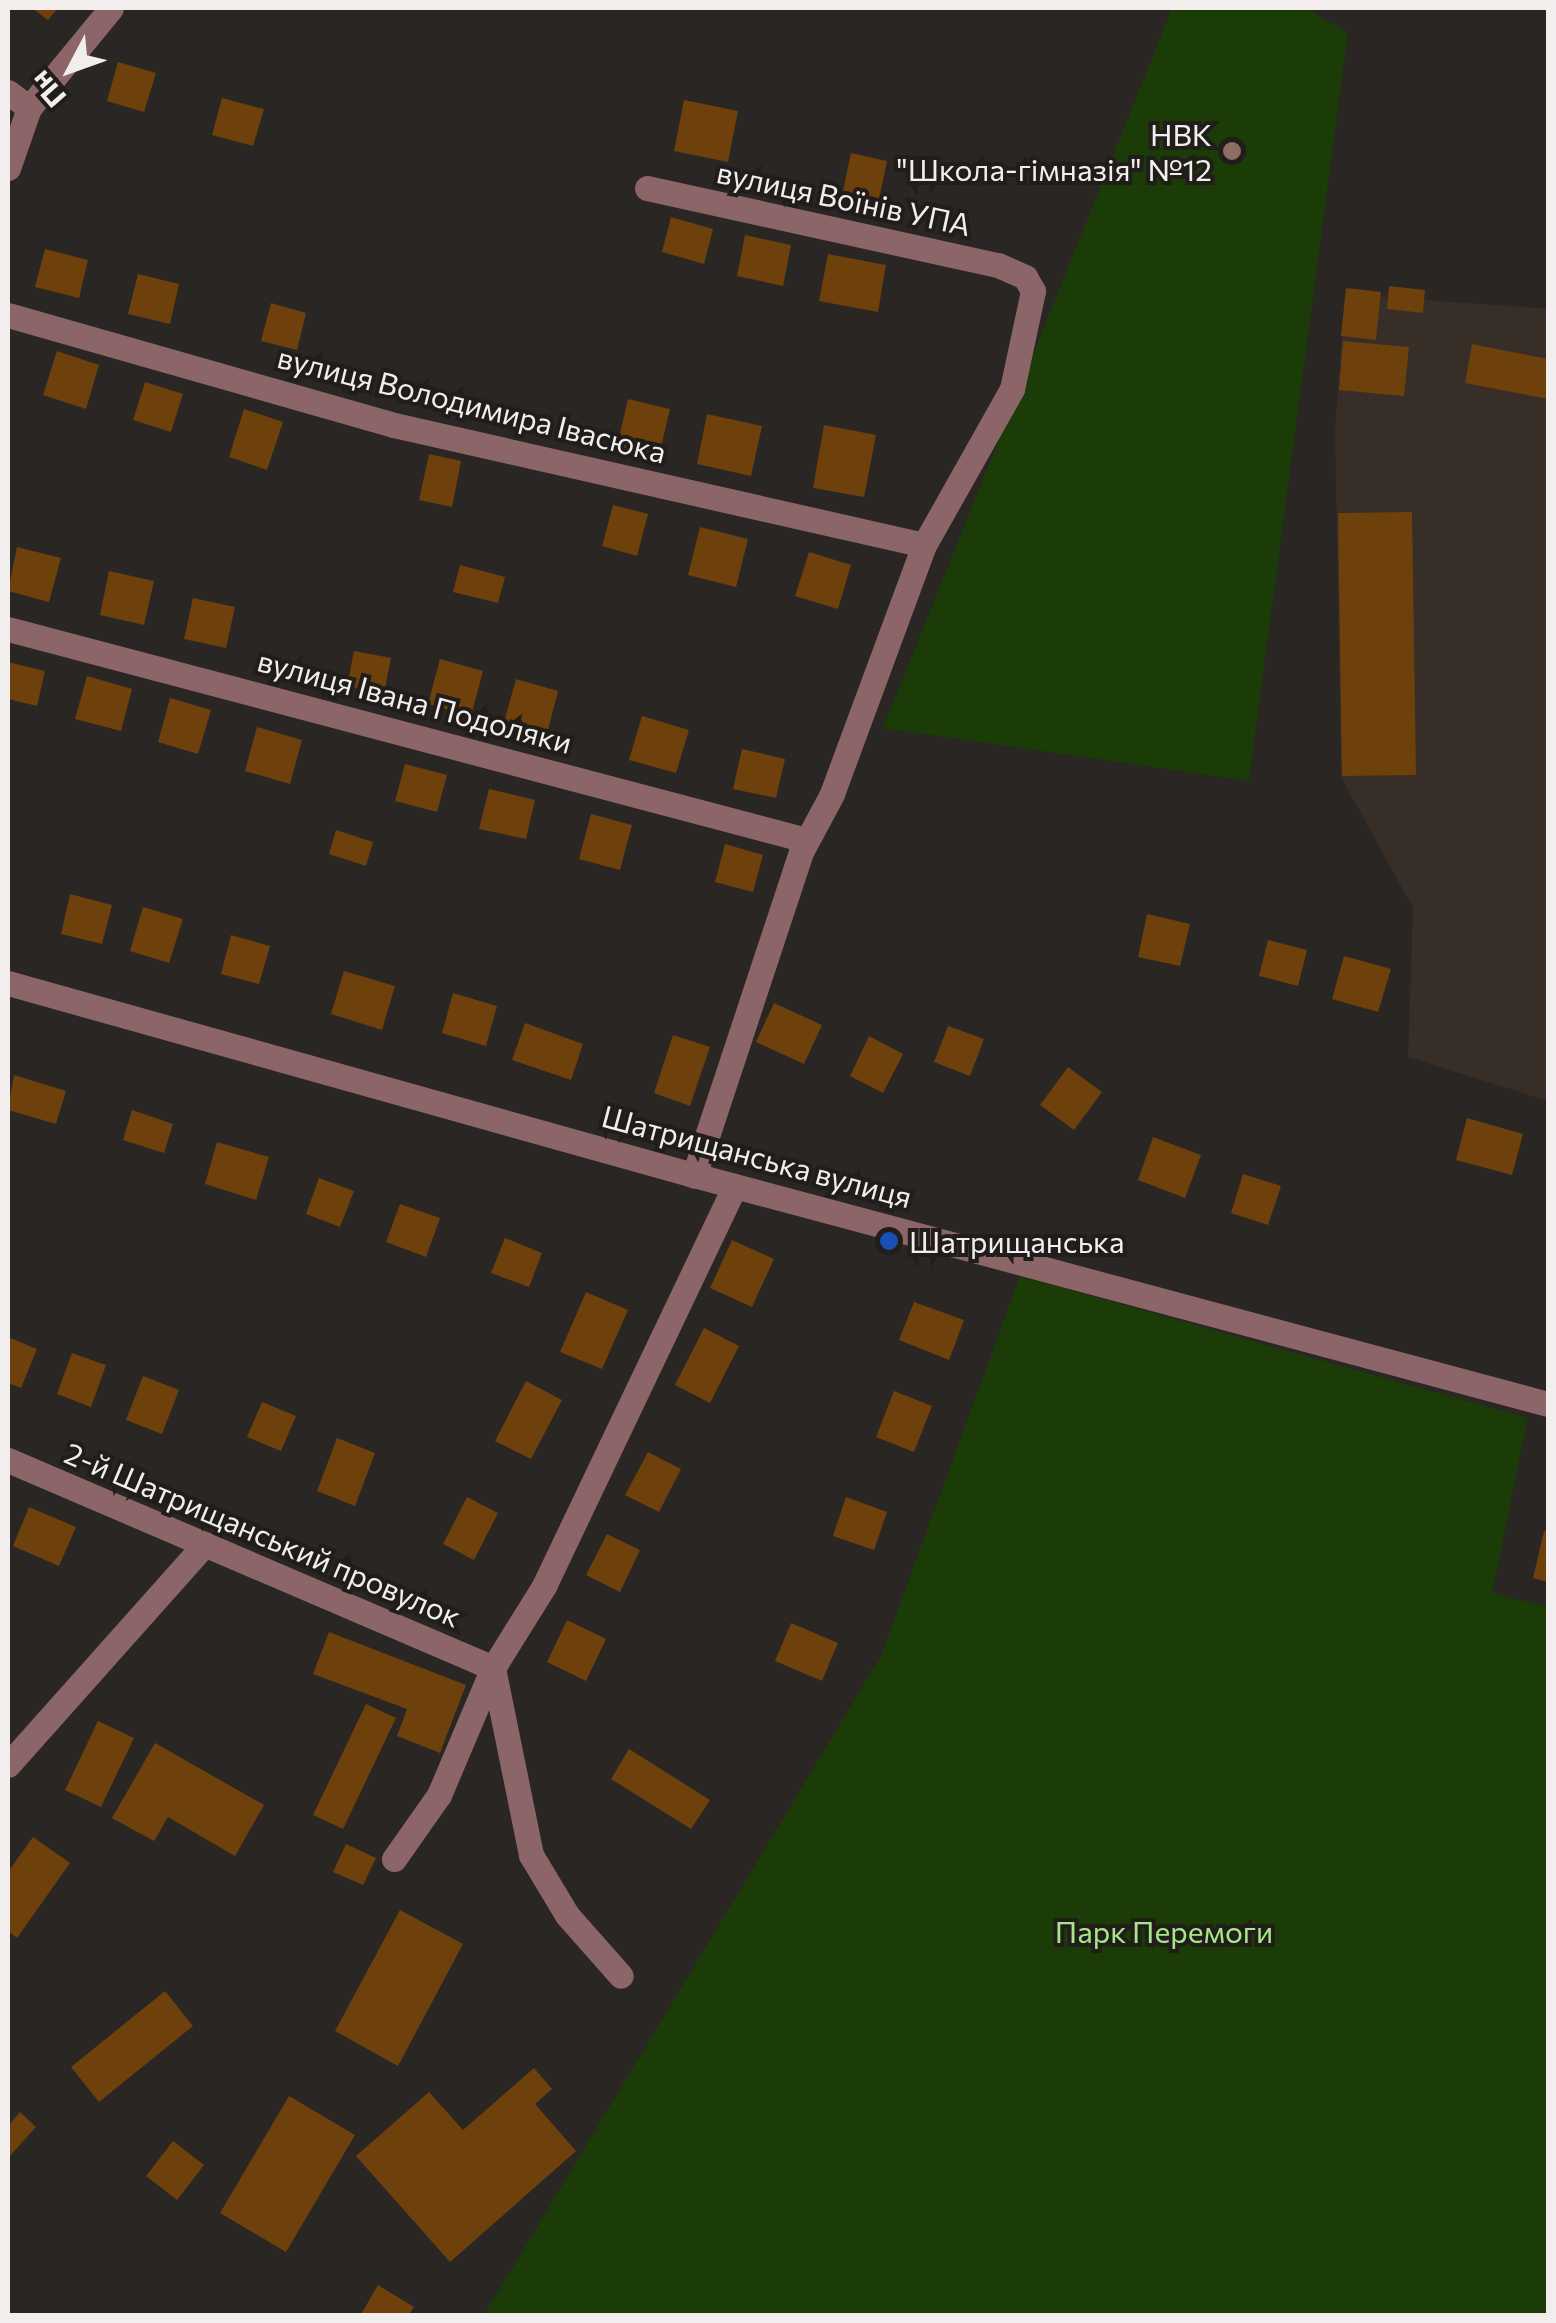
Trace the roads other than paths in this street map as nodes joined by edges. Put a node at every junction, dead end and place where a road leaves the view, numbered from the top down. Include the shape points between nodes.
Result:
1 (111, 8) edge
2 (8, 92) edge
3 (29, 108) junction
4 (8, 168) edge
5 (647, 188) dead end
6 (8, 315) edge
7 (924, 546) junction
8 (8, 630) edge
9 (806, 840) junction
10 (8, 983) edge
11 (694, 1176) junction
12 (735, 1186) junction
13 (1548, 1404) edge
14 (8, 1460) edge
15 (205, 1544) junction
16 (493, 1668) junction
17 (8, 1765) edge
18 (394, 1859) dead end
19 (622, 1976) dead end

1 - 3 street
2 - 3 street
3 - 4 street
5 - 7 street, вулиця Воїнів УПА via 998,265 1025,277 1034,309 1017,376
6 - 7 street, вулиця Володимира Івасюка via 394,425
7 - 9 street via 832,794
8 - 9 street, вулиця Івана Подоляки
9 - 11 street
10 - 11 street, Шатрищанська вулиця
11 - 12 street, Шатрищанська вулиця
12 - 13 street, Шатрищанська вулиця
12 - 16 street via 544,1586
14 - 15 street, 2-й Шатрищанський провулок
15 - 16 street, 2-й Шатрищанський провулок
15 - 17 street
16 - 18 street via 439,1795
16 - 19 street via 531,1855 567,1916

